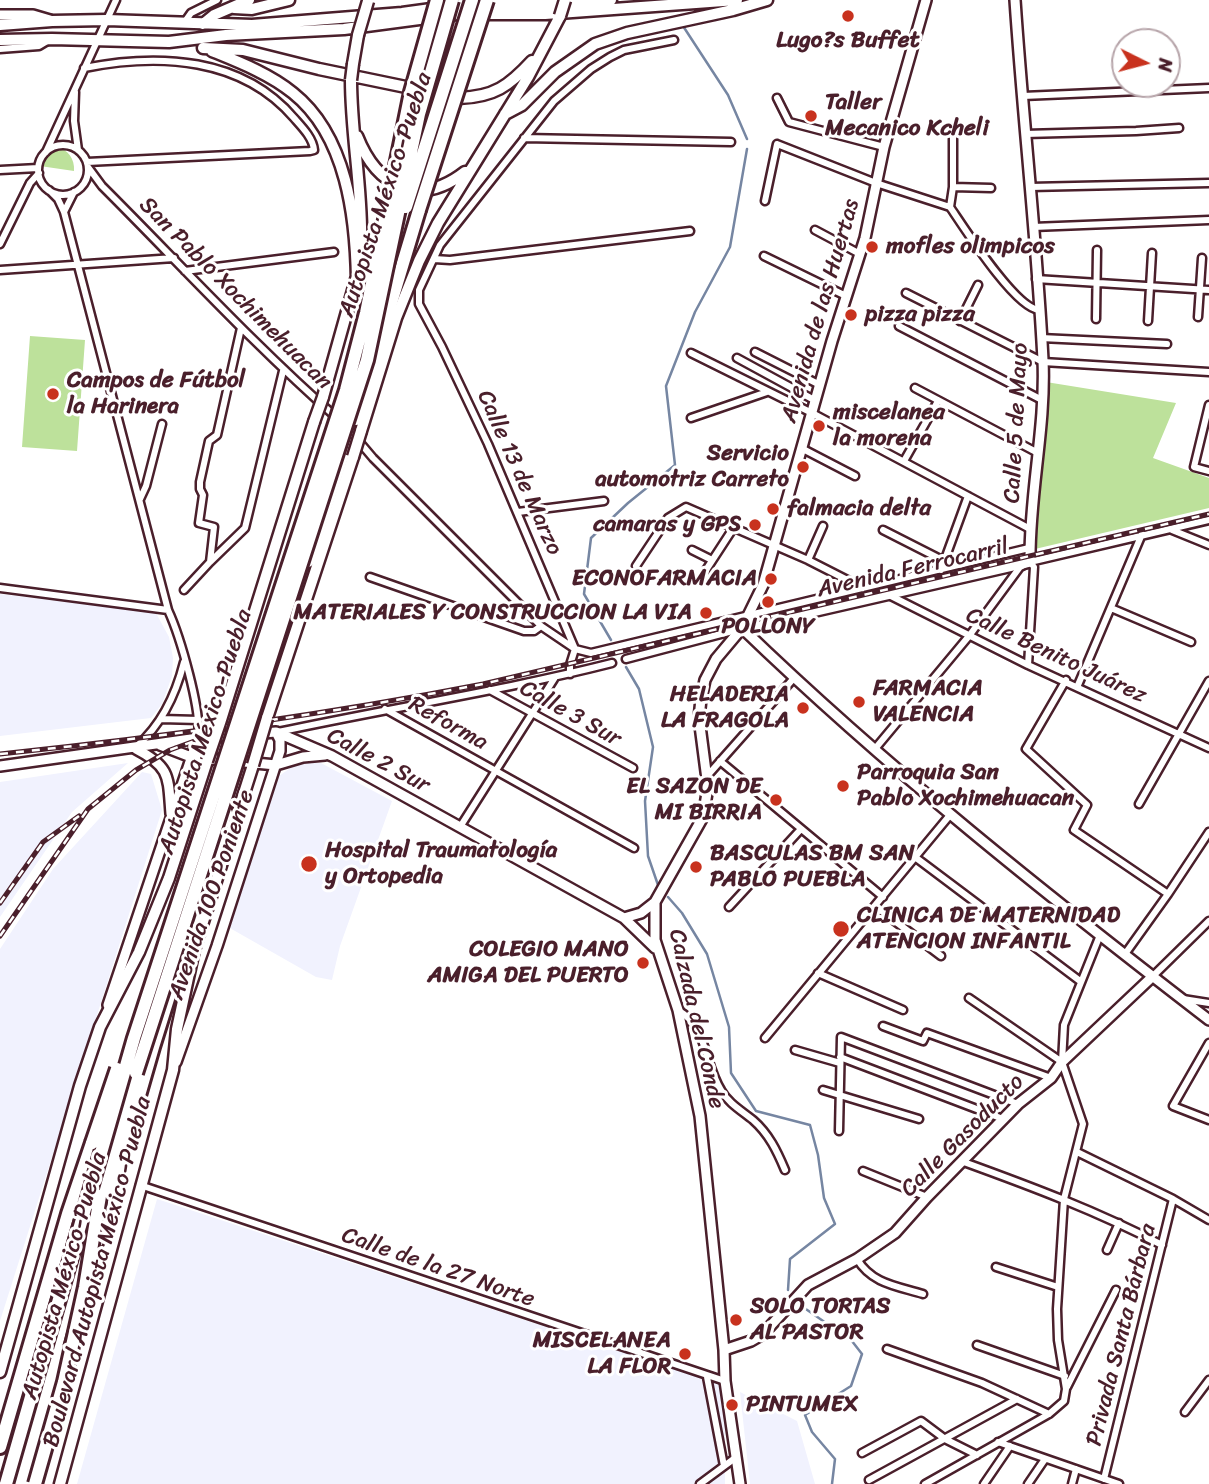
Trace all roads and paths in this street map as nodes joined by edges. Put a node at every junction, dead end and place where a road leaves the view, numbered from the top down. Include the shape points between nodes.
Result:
1 (116, 0) edge
2 (217, 0) edge
3 (249, 0) edge
4 (289, 0) edge
5 (368, 0) edge
6 (437, 0) edge
7 (452, 0) edge
8 (472, 0) edge
9 (487, 0) edge
10 (565, 0) edge
11 (611, 0) edge
12 (737, 0) edge
13 (767, 0) edge
14 (926, 0) edge
15 (1015, 0) edge
16 (546, 2) edge
17 (234, 8) junction
18 (0, 16) edge
19 (107, 20) junction
20 (52, 21) junction
21 (184, 23) junction
22 (202, 24) junction
23 (0, 25) edge
24 (52, 39) junction
25 (0, 40) edge
26 (98, 40) junction
27 (674, 40) dead end
28 (178, 41) junction
29 (204, 48) junction
30 (0, 49) edge
31 (538, 55) junction
32 (84, 68) junction
33 (75, 86) junction
34 (1209, 88) edge
35 (1023, 96) junction
36 (777, 98) dead end
37 (505, 114) junction
38 (352, 122) junction
39 (1179, 128) dead end
40 (1025, 134) junction
41 (953, 137) dead end
42 (524, 138) junction
43 (731, 142) dead end
44 (884, 147) junction
45 (78, 150) junction
46 (46, 152) junction
47 (87, 165) junction
48 (474, 165) junction
49 (0, 170) edge
50 (38, 171) junction
51 (876, 183) junction
52 (1209, 183) edge
53 (83, 184) junction
54 (102, 186) junction
55 (953, 187) junction
56 (1030, 187) junction
57 (991, 188) dead end
58 (49, 190) junction
59 (74, 192) junction
60 (765, 201) dead end
61 (950, 207) junction
62 (413, 208) junction
63 (64, 212) junction
64 (1209, 220) edge
65 (1032, 227) junction
66 (690, 230) dead end
67 (815, 230) dead end
68 (429, 240) junction
69 (0, 244) edge
70 (440, 245) junction
71 (1097, 250) dead end
72 (334, 253) dead end
73 (1152, 253) dead end
74 (860, 254) junction
75 (764, 256) dead end
76 (174, 258) junction
77 (1202, 258) dead end
78 (434, 259) junction
79 (78, 264) junction
80 (0, 270) edge
81 (185, 271) junction
82 (1036, 279) junction
83 (356, 281) junction
84 (1097, 283) junction
85 (978, 285) dead end
86 (1150, 286) junction
87 (1200, 290) junction
88 (1209, 290) edge
89 (906, 293) dead end
90 (846, 296) junction
91 (1039, 310) junction
92 (1198, 317) dead end
93 (1096, 319) dead end
94 (960, 321) junction
95 (1148, 321) dead end
96 (899, 326) dead end
97 (240, 328) junction
98 (1041, 338) junction
99 (1167, 344) dead end
100 (755, 352) dead end
101 (691, 353) dead end
102 (737, 358) dead end
103 (1043, 362) junction
104 (283, 371) junction
105 (1209, 372) edge
106 (820, 385) junction
107 (915, 388) dead end
108 (767, 392) junction
109 (1042, 400) junction
110 (816, 401) junction
111 (938, 401) junction
112 (1209, 405) edge
113 (812, 413) junction
114 (691, 418) dead end
115 (1208, 418) edge
116 (162, 424) dead end
117 (354, 425) junction
118 (803, 449) junction
119 (1038, 453) junction
120 (904, 461) junction
121 (1209, 471) edge
122 (855, 476) dead end
123 (968, 496) junction
124 (140, 499) junction
125 (604, 501) dead end
126 (518, 512) junction
127 (1209, 520) edge
128 (823, 526) dead end
129 (734, 527) junction
130 (1030, 529) junction
131 (1170, 529) junction
132 (883, 530) dead end
133 (1142, 534) junction
134 (774, 545) junction
135 (1209, 545) edge
136 (1029, 548) junction
137 (692, 550) dead end
138 (712, 560) junction
139 (808, 560) junction
140 (944, 561) junction
141 (210, 562) junction
142 (1030, 562) junction
143 (636, 566) dead end
144 (706, 570) dead end
145 (941, 570) junction
146 (370, 577) dead end
147 (0, 587) edge
148 (863, 589) junction
149 (184, 590) dead end
150 (888, 595) junction
151 (1111, 608) junction
152 (168, 610) junction
153 (749, 615) junction
154 (541, 626) junction
155 (742, 628) junction
156 (969, 636) junction
157 (1191, 642) dead end
158 (576, 649) junction
159 (626, 659) dead end
160 (184, 661) junction
161 (612, 663) dead end
162 (1028, 665) junction
163 (570, 674) junction
164 (794, 678) junction
165 (554, 679) junction
166 (1066, 680) junction
167 (1209, 681) edge
168 (1078, 685) junction
169 (490, 690) junction
170 (385, 709) junction
171 (530, 713) junction
172 (262, 718) junction
173 (161, 719) junction
174 (199, 720) junction
175 (226, 722) junction
176 (276, 732) junction
177 (1181, 734) junction
178 (198, 738) junction
179 (160, 745) junction
180 (134, 748) junction
181 (1209, 748) edge
182 (874, 750) junction
183 (332, 756) junction
184 (191, 757) junction
185 (212, 761) junction
186 (720, 761) junction
187 (247, 764) junction
188 (276, 765) junction
189 (0, 766) edge
190 (633, 768) dead end
191 (495, 770) junction
192 (708, 775) junction
193 (1139, 804) dead end
194 (950, 815) junction
195 (171, 818) junction
196 (460, 827) junction
197 (801, 829) junction
198 (1209, 832) edge
199 (634, 848) dead end
200 (915, 857) junction
201 (1168, 894) junction
202 (883, 897) junction
203 (655, 902) junction
204 (875, 906) junction
205 (729, 907) dead end
206 (624, 918) junction
207 (1209, 921) edge
208 (1100, 935) junction
209 (657, 950) junction
210 (1125, 954) junction
211 (941, 956) dead end
212 (818, 973) junction
213 (1153, 976) junction
214 (1080, 981) junction
215 (969, 998) dead end
216 (1182, 999) junction
217 (1209, 1003) edge
218 (678, 1010) junction
219 (903, 1010) dead end
220 (1209, 1020) edge
221 (883, 1026) dead end
222 (100, 1027) junction
223 (134, 1038) junction
224 (765, 1038) dead end
225 (1209, 1043) edge
226 (795, 1050) dead end
227 (840, 1060) junction
228 (1062, 1062) junction
229 (173, 1070) junction
230 (1051, 1078) junction
231 (823, 1090) dead end
232 (840, 1094) junction
233 (1018, 1104) junction
234 (919, 1119) dead end
235 (1003, 1119) junction
236 (1209, 1120) edge
237 (839, 1131) dead end
238 (1077, 1152) junction
239 (961, 1161) junction
240 (785, 1170) dead end
241 (863, 1171) dead end
242 (140, 1185) junction
243 (100, 1196) junction
244 (927, 1197) junction
245 (1064, 1199) junction
246 (1173, 1199) junction
247 (1209, 1220) edge
248 (1119, 1223) junction
249 (1162, 1245) junction
250 (1107, 1250) dead end
251 (857, 1259) junction
252 (996, 1267) dead end
253 (1058, 1287) junction
254 (1116, 1290) dead end
255 (923, 1294) dead end
256 (977, 1345) dead end
257 (887, 1349) dead end
258 (724, 1350) junction
259 (0, 1372) edge
260 (1065, 1376) junction
261 (707, 1377) junction
262 (1209, 1380) edge
263 (725, 1381) junction
264 (1066, 1389) junction
265 (1017, 1399) junction
266 (1185, 1412) dead end
267 (1049, 1414) junction
268 (944, 1439) junction
269 (998, 1442) junction
270 (0, 1447) edge
271 (1010, 1447) junction
272 (862, 1453) dead end
273 (976, 1455) junction
274 (735, 1458) junction
275 (1045, 1459) junction
276 (724, 1466) junction
277 (1076, 1469) junction
278 (1104, 1479) junction
279 (869, 1480) dead end
280 (1, 1484) edge
281 (6, 1484) edge
282 (16, 1484) edge
283 (27, 1484) edge
284 (35, 1484) edge
285 (60, 1484) edge
286 (699, 1484) edge
287 (740, 1484) edge
288 (925, 1484) edge
289 (984, 1484) edge
290 (1028, 1484) edge
291 (1072, 1484) edge
292 (1119, 1484) edge

1 - 19 street
2 - 21 street via 191,13
3 - 17 main road
4 - 17 main road via 252,9
5 - 38 main road, bridge via 353,64
6 - 223 highway, bridge via 411,92 346,390
7 - 243 highway, bridge via 417,125 367,360
8 - 62 highway, Autopista México-Puebla, bridge
9 - 62 highway, Autopista México-Puebla, bridge
10 - 31 main road, bridge
11 - 16 main road
12 - 28 main road via 545,14 476,13 344,29
13 - 37 main road via 595,44
14 - 44 street, Avenida de las Huertas
15 - 35 street, Calle 5 de Mayo
16 - 22 main road via 252,25
17 - 22 main road
18 - 20 street via 33,15
19 - 20 main road
19 - 21 main road
19 - 26 street
20 - 23 main road
21 - 22 main road
24 - 25 main road
24 - 26 main road
24 - 30 street via 38,46
26 - 28 main road
26 - 32 street
27 - 42 street via 624,50 591,69 554,101
28 - 29 main road
29 - 31 main road via 243,50 459,98 498,91
29 - 83 main road via 293,93 322,128 347,191
31 - 37 main road
32 - 33 street
32 - 47 street via 159,62 227,71 269,92 314,144 314,149
33 - 45 street
33 - 46 street
34 - 35 street
35 - 40 street, Calle 5 de Mayo
36 - 44 street via 789,122
37 - 48 main road
38 - 48 main road via 376,169 408,189 444,187
38 - 83 main road via 361,210
39 - 40 street
40 - 56 street, Calle 5 de Mayo
41 - 55 street
42 - 43 street
42 - 70 street
44 - 51 street, Avenida de las Huertas
45 - 46 street via 62,145
45 - 47 street
46 - 50 street
47 - 53 street
47 - 54 street, San Pablo Xochimehuacan
48 - 68 main road
49 - 50 street
50 - 58 street
50 - 69 street
51 - 60 street via 777,144
51 - 61 street
51 - 74 street, Avenida de las Huertas
52 - 56 street
53 - 54 street
53 - 59 street
54 - 76 street, San Pablo Xochimehuacan
55 - 57 street
55 - 61 street
56 - 65 street, Calle 5 de Mayo
58 - 59 street
58 - 63 street
59 - 63 street
61 - 91 street via 995,270 1027,306
62 - 117 highway, Autopista México-Puebla
62 - 175 highway, Autopista México-Puebla, bridge via 335,410
63 - 79 street
64 - 65 street
65 - 82 street, Calle 5 de Mayo
66 - 78 street
67 - 74 street
68 - 70 street
68 - 117 main road
70 - 78 street
71 - 84 street
72 - 81 street
73 - 86 street
74 - 90 street, Avenida de las Huertas
75 - 90 street
76 - 79 street
76 - 81 street, San Pablo Xochimehuacan
77 - 87 street
78 - 126 street, Calle 13 de Marzo via 419,290 419,304
79 - 80 street
79 - 124 street
81 - 97 street, San Pablo Xochimehuacan
82 - 84 street
82 - 91 street, Calle 5 de Mayo
83 - 175 main road, bridge
84 - 86 street
84 - 93 street
85 - 94 street
86 - 87 street
86 - 95 street
87 - 88 street
87 - 92 street
89 - 94 street
90 - 106 street, Avenida de las Huertas
91 - 98 street, Calle 5 de Mayo
94 - 103 street
96 - 109 street
97 - 104 street, San Pablo Xochimehuacan
97 - 141 street via 217,435 209,441 200,482 199,523 214,527
98 - 99 street
98 - 103 street, Calle 5 de Mayo
100 - 106 street
101 - 108 street
102 - 110 street
103 - 105 street
103 - 109 street, Calle 5 de Mayo
104 - 117 street, San Pablo Xochimehuacan
104 - 141 street via 245,528
106 - 110 street, Avenida de las Huertas
107 - 111 street
108 - 113 street
108 - 114 street
109 - 119 street, Calle 5 de Mayo
110 - 113 street, Avenida de las Huertas
111 - 119 street
111 - 120 street
112 - 115 street
113 - 118 street, Avenida de las Huertas
113 - 120 street
115 - 121 street via 1194,467
116 - 124 street
117 - 154 street, San Pablo Xochimehuacan via 373,458
117 - 172 highway, Autopista México-Puebla
117 - 172 main road, bridge via 353,457
118 - 122 street
118 - 134 street, Avenida de las Huertas
119 - 130 street, Calle 5 de Mayo
120 - 123 street
123 - 130 street
123 - 140 street
124 - 152 street
125 - 126 street
126 - 158 street, Calle 13 de Marzo
127 - 131 street, Avenida Ferrocarril
128 - 139 street
129 - 134 street
129 - 138 street
129 - 143 street via 686,507 668,518
130 - 136 street, Calle 5 de Mayo
131 - 133 street, Avenida Ferrocarril
131 - 135 street
132 - 140 street
133 - 142 street, Avenida Ferrocarril
133 - 151 street
134 - 139 street
134 - 153 street, Avenida de las Huertas via 764,585
136 - 142 street, Calle 5 de Mayo
136 - 145 street
137 - 138 street
138 - 144 street
139 - 148 street
140 - 145 street
141 - 149 street
142 - 150 street, Avenida Ferrocarril
142 - 156 street via 1020,567
142 - 162 street via 1034,567
145 - 148 street
146 - 154 street via 524,631
147 - 152 street
148 - 153 street
150 - 155 street, Avenida Ferrocarril
150 - 156 street, Calle Benito Juárez
151 - 157 street
151 - 168 street
152 - 160 street
153 - 155 street, Avenida de las Huertas
153 - 158 street via 591,653
154 - 158 street, San Pablo Xochimehuacan
155 - 159 street, Avenida Ferrocarril
155 - 164 street
155 - 192 street, Calzada del Conde via 705,680 699,718
156 - 162 street, Calle Benito Juárez
156 - 182 street
158 - 163 street
160 - 173 street via 178,688
160 - 174 street
161 - 163 street
162 - 166 street, Calle Benito Juárez
163 - 165 street
164 - 182 street
164 - 186 street
165 - 169 street
165 - 171 street
166 - 168 street, Calle Benito Juárez
166 - 201 street via 1026,749 1087,804 1074,830
167 - 177 street
168 - 177 street, Calle Benito Juárez
169 - 170 street
169 - 171 street, Calle 3 Sur
170 - 176 street
170 - 191 street, Reforma
171 - 190 street, Calle 3 Sur
171 - 191 street
172 - 187 highway, Autopista México-Puebla
173 - 174 street
173 - 180 street
174 - 178 street
175 - 185 highway, Autopista México-Puebla
176 - 178 street
176 - 183 street, Calle 2 Sur
176 - 188 street, Avenida 100 Poniente via 281,751
177 - 181 street, Calle Benito Juárez
177 - 193 street
178 - 179 street
178 - 184 street
179 - 180 street
179 - 184 street
180 - 189 street
180 - 195 street via 155,759 165,771
182 - 194 street
183 - 188 street via 303,757
183 - 196 street, Calle 2 Sur
184 - 188 street
184 - 195 street
185 - 222 main road via 139,952
185 - 280 highway, Autopista México-Puebla
186 - 192 street
186 - 197 street
187 - 229 main road, Boulevard Autopista México-Puebla via 194,950
187 - 283 highway, Autopista México-Puebla via 153,1047
188 - 229 street, Avenida 100 Poniente
191 - 196 street
191 - 199 street, Reforma
192 - 203 street, Calzada del Conde via 704,817
194 - 200 street
194 - 208 street
195 - 222 street
196 - 206 street, Calle 2 Sur
197 - 202 street
197 - 205 street
198 - 201 street
200 - 202 street
200 - 214 street
201 - 210 street
202 - 204 street
203 - 206 street
203 - 209 street, Calzada del Conde
204 - 211 street
204 - 212 street
206 - 209 street, Calle 2 Sur
207 - 213 street, Calle Gasoducto
208 - 210 street
208 - 214 street
209 - 218 street, Calzada del Conde
210 - 213 street
212 - 219 street
212 - 224 street
213 - 216 street
213 - 228 street, Calle Gasoducto
214 - 228 street via 1063,1025
215 - 228 street
216 - 217 street
216 - 220 street
218 - 240 street via 702,1038 721,1092 764,1131
218 - 258 street, Calzada del Conde via 700,1116
221 - 230 street via 923,1041 927,1033
222 - 259 main road
223 - 270 highway, bridge via 117,1068 68,1214
223 - 281 highway, bridge
225 - 236 street via 1173,1106
226 - 227 street
227 - 232 street
227 - 233 street via 841,1037
227 - 235 street
228 - 230 street, Calle Gasoducto
228 - 238 street via 1083,1124
229 - 242 main road, Boulevard Autopista México-Puebla
230 - 233 street, Calle Gasoducto
231 - 232 street
232 - 234 street
232 - 237 street
233 - 235 street, Calle Gasoducto
235 - 239 street, Calle Gasoducto
238 - 245 street
238 - 246 street
239 - 244 street, Calle Gasoducto
239 - 245 street
241 - 244 street
242 - 261 street, Calle de la 27 Norte
242 - 285 main road, Boulevard Autopista México-Puebla
243 - 282 highway, bridge
243 - 284 highway, bridge via 64,1381
244 - 251 street, Calle Gasoducto via 895,1233
245 - 248 street
245 - 253 street
246 - 247 street
246 - 249 street, Privada Santa Bárbara
248 - 249 street
248 - 250 street
249 - 278 street, Privada Santa Bárbara
251 - 255 street via 875,1279
251 - 258 street, Calle Gasoducto via 808,1286 763,1334
252 - 253 street
253 - 260 street via 1058,1340
254 - 264 street, Privada Santa Bárbara
256 - 260 street
257 - 265 street
258 - 263 street, Calzada del Conde
260 - 264 street
261 - 263 street, Calle de la 27 Norte
261 - 276 street
262 - 266 street
263 - 274 street, Calzada del Conde
264 - 267 street, Privada Santa Bárbara via 1064,1401
265 - 267 street
265 - 268 street
267 - 269 street
268 - 272 street via 921,1421
268 - 273 street
268 - 279 street
269 - 271 street
269 - 273 street
271 - 275 street
271 - 289 street
273 - 288 street
274 - 276 street
274 - 287 street, Calzada del Conde
275 - 277 street
275 - 290 street
276 - 286 street
277 - 278 street
277 - 291 street
278 - 292 street

